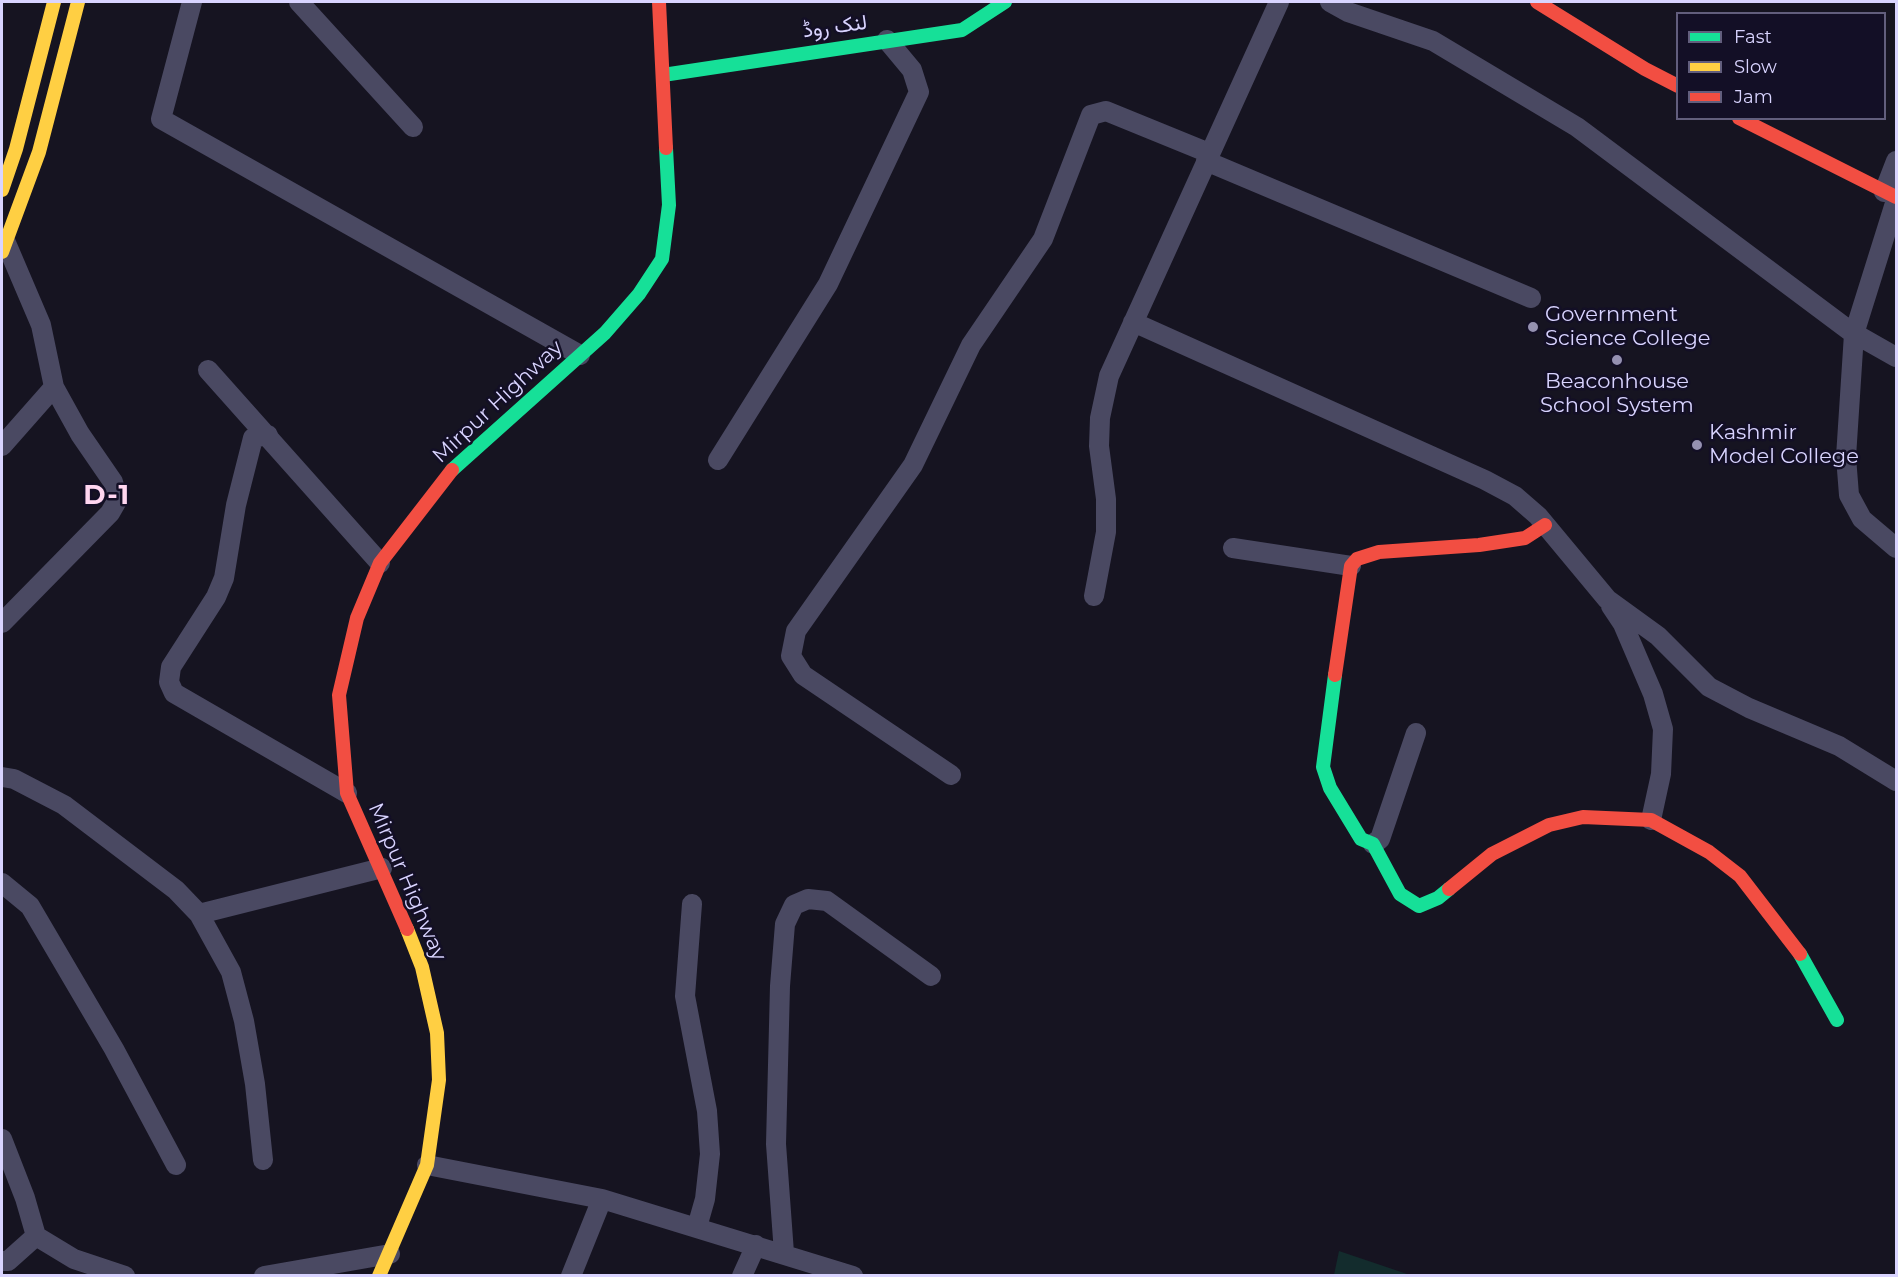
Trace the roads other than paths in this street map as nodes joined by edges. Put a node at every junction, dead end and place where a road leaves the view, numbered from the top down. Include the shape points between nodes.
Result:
1 (54, 2) edge
2 (78, 2) edge
3 (192, 2) edge
4 (299, 2) edge
5 (659, 2) edge
6 (1005, 2) edge
7 (1279, 2) edge
8 (1330, 2) edge
9 (1536, 2) edge
10 (887, 40) junction
11 (663, 75) junction
12 (1676, 85) edge
13 (1743, 120) edge
14 (413, 127) dead end
15 (7, 157) edge
16 (1207, 157) junction
17 (1896, 161) edge
18 (2, 190) edge
19 (1892, 196) edge
20 (4, 248) edge
21 (1531, 298) dead end
22 (1132, 322) junction
23 (1854, 334) junction
24 (580, 355) junction
25 (1896, 357) edge
26 (208, 370) dead end
27 (54, 387) junction
28 (268, 435) junction
29 (2, 446) edge
30 (718, 460) dead end
31 (1545, 525) junction
32 (1233, 548) dead end
33 (1896, 548) edge
34 (380, 563) junction
35 (1351, 566) junction
36 (1094, 596) dead end
37 (1607, 599) junction
38 (2, 623) edge
39 (1416, 733) dead end
40 (951, 775) dead end
41 (2, 777) edge
42 (1896, 781) edge
43 (347, 793) junction
44 (1651, 820) junction
45 (1373, 844) junction
46 (382, 868) junction
47 (2, 883) edge
48 (692, 904) dead end
49 (199, 914) junction
50 (931, 976) dead end
51 (1837, 1020) dead end
52 (2, 1139) edge
53 (263, 1160) dead end
54 (176, 1165) dead end
55 (427, 1165) junction
56 (602, 1199) junction
57 (697, 1227) junction
58 (36, 1236) junction
59 (756, 1245) junction
60 (784, 1253) junction
61 (390, 1254) junction
62 (2, 1261) edge
63 (125, 1275) edge
64 (264, 1275) edge
65 (380, 1275) edge
66 (572, 1275) edge
67 (742, 1275) edge
68 (853, 1275) edge

1 - 15 main road
2 - 20 main road via 39,152
3 - 24 street via 161,119
4 - 14 street
5 - 11 main road, Mirpur Highway
6 - 10 main road, لنک روڈ via 962,30
7 - 16 street
8 - 23 street via 1433,41 1577,127
9 - 12 main road
10 - 11 main road, لنک روڈ
10 - 30 street via 912,70 919,92 828,284
11 - 24 main road, Mirpur Highway via 669,205 662,259 639,294
13 - 19 main road
15 - 18 main road
16 - 21 street
16 - 22 street
16 - 40 street via 1106,111 1091,115 1043,239 971,345 913,465 796,632 791,656 803,675
17 - 19 street
19 - 23 street
20 - 27 street via 41,325
22 - 31 street via 1485,480 1515,496
22 - 36 street via 1109,376 1100,418 1106,532
23 - 25 street
23 - 33 street via 1846,458 1850,495 1862,519
24 - 34 main road, Mirpur Highway via 454,466
26 - 28 street
27 - 29 street
27 - 38 street via 112,482 118,499 110,513
28 - 34 street
28 - 43 street via 253,438 236,505 224,578 171,667 169,682 174,693
31 - 35 main road via 1525,538 1380,552 1357,559
31 - 37 street
32 - 35 street
34 - 43 main road, Mirpur Highway via 357,618 339,695
35 - 45 main road via 1323,767 1330,788 1361,839
37 - 42 street via 1658,636 1709,687 1839,746
37 - 44 street via 1623,624 1653,694 1663,729 1661,774
39 - 45 street via 1380,839
41 - 49 street via 14,779 64,805 176,890
43 - 46 main road, Mirpur Highway
44 - 45 main road via 1583,817 1549,825 1492,854 1438,898 1419,906 1400,894
44 - 51 main road via 1709,852 1740,876 1805,962
46 - 49 street
46 - 55 main road, Mirpur Highway via 422,968 437,1034 439,1080
47 - 54 street via 30,906
48 - 57 street via 685,996 707,1111 711,1154
49 - 53 street via 231,972 244,1021
50 - 60 street via 827,901 808,899 794,905 785,924 780,986 776,1144
52 - 58 street
55 - 56 street
55 - 61 main road, Mirpur Highway
56 - 57 street
56 - 66 street
57 - 59 street
58 - 62 street via 8,1261
58 - 63 street via 74,1259
59 - 60 street
59 - 67 street
60 - 68 street
61 - 64 street
61 - 65 main road, Mirpur Highway

